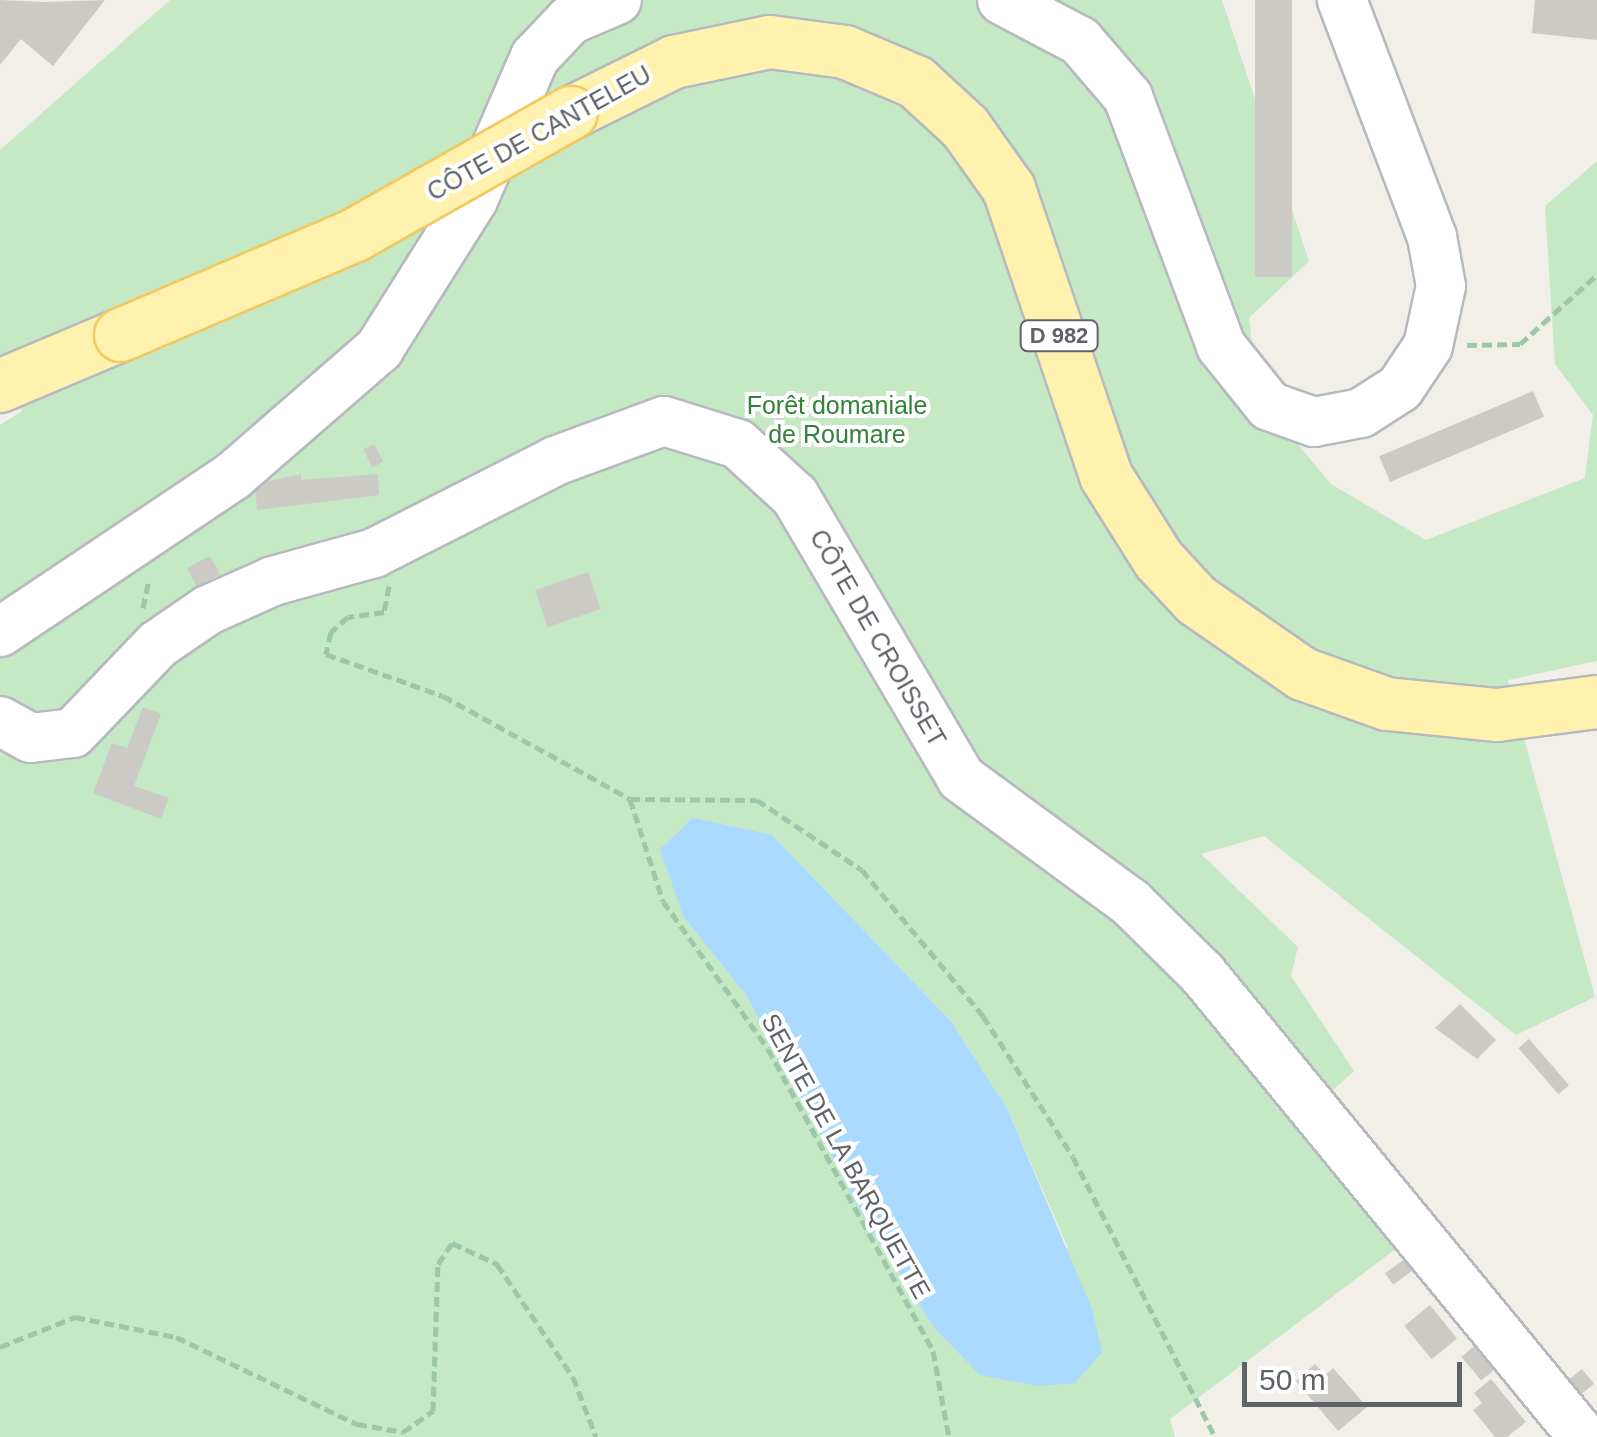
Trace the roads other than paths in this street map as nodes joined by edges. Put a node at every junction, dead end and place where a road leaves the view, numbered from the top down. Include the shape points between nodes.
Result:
1 (617, 0) edge
2 (1002, 0) edge
3 (1342, 0) edge
4 (0, 386) edge
5 (0, 632) edge
6 (1597, 702) edge
7 (0, 721) edge
8 (1584, 1437) edge

1 - 5 street via 570,20 535,57 473,200 379,349 270,448
2 - 3 street via 1080,41 1128,98 1221,346 1269,406 1314,422 1360,414 1400,388 1428,346 1440,265
4 - 6 main road, CÔTE DE CANTELEU / D 982, bridge via 355,235 674,62 770,42 845,52 916,82 966,127 1010,188 1106,476 1159,560 1196,600 1303,674 1387,704 1497,715
7 - 8 street, CÔTE DE CROISSET via 31,738 73,732 182,628 273,581 374,553 555,461 664,421 738,444 794,496 960,778 1131,904 1202,973

